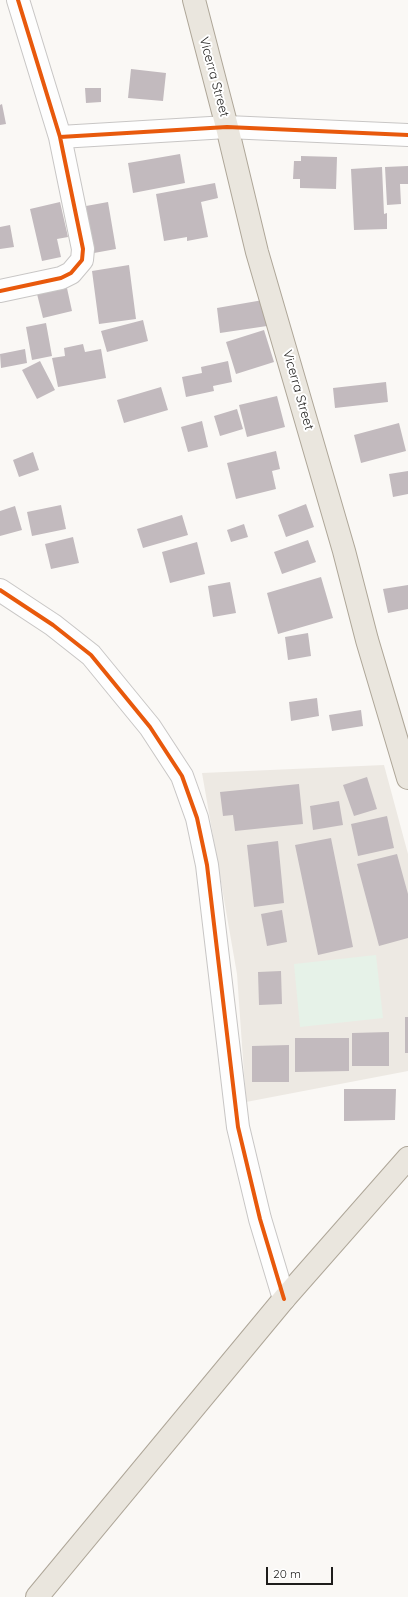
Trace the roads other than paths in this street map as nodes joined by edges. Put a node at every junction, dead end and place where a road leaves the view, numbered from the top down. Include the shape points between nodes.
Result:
1 (18, 0) edge
2 (194, 0) edge
3 (227, 127) junction
4 (408, 135) edge
5 (60, 138) junction
6 (0, 291) edge
7 (0, 590) edge
8 (408, 778) edge
9 (408, 1158) edge
10 (284, 1299) junction
11 (36, 1597) edge

1 - 5 street
2 - 3 main road, Vicerra Street
3 - 4 street
3 - 5 street
3 - 8 main road, Vicerra Street via 257,252
5 - 6 street via 83,249 82,260 72,273 61,278
7 - 10 street via 53,625 91,655 150,727 182,776 197,818 207,865 238,1127 260,1219
9 - 10 main road
10 - 11 main road

